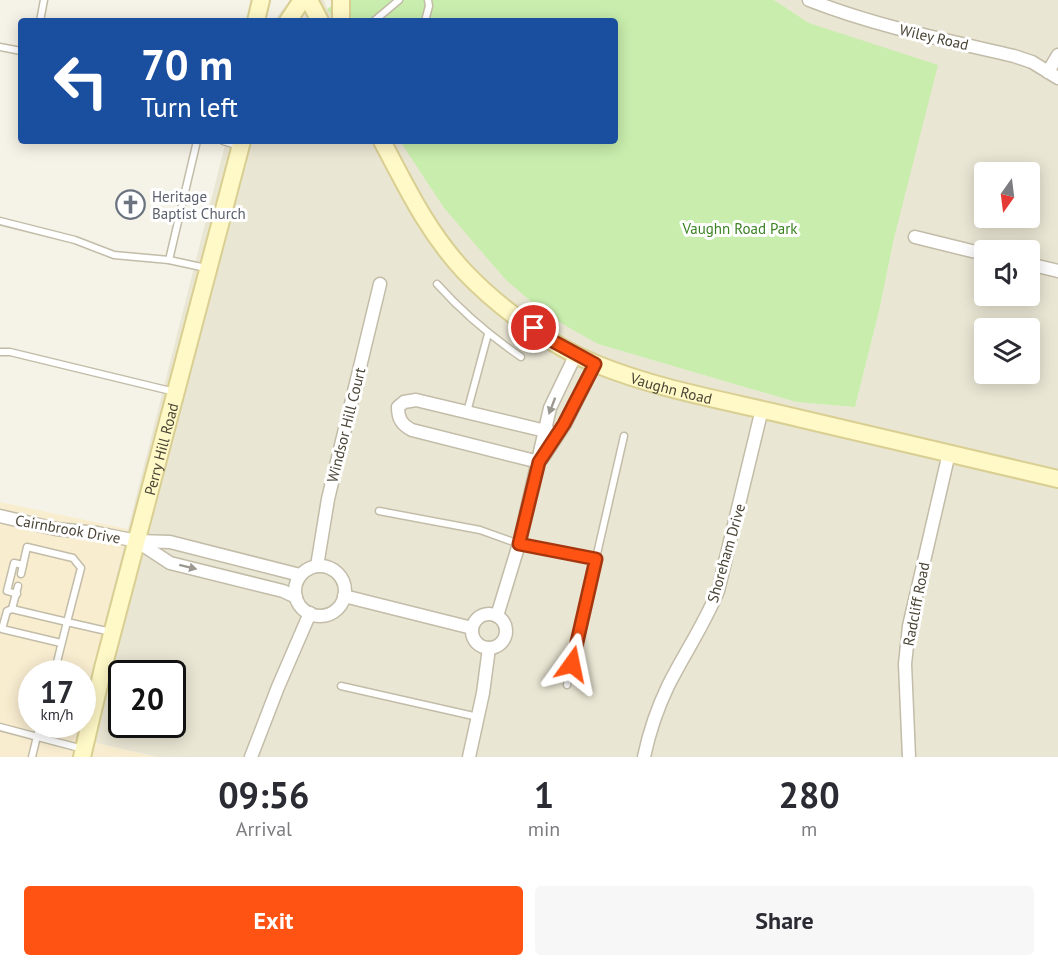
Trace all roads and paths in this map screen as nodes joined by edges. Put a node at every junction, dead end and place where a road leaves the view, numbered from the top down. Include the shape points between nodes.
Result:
1 (44, 0) edge
2 (261, 0) edge
3 (302, 0) edge
4 (309, 0) edge
5 (341, 0) edge
6 (399, 0) edge
7 (428, 0) edge
8 (809, 0) edge
9 (41, 18) edge
10 (257, 18) edge
11 (290, 18) edge
12 (318, 18) edge
13 (341, 18) edge
14 (378, 18) edge
15 (425, 18) edge
16 (0, 47) edge
17 (18, 50) edge
18 (1058, 55) edge
19 (1053, 75) edge
20 (196, 144) edge
21 (241, 144) edge
22 (384, 144) edge
23 (0, 221) edge
24 (915, 237) dead end
25 (974, 252) edge
26 (170, 260) junction
27 (1040, 267) edge
28 (208, 269) junction
29 (1058, 271) edge
30 (380, 284) dead end
31 (437, 284) dead end
32 (488, 334) junction
33 (0, 352) edge
34 (576, 354) junction
35 (521, 357) dead end
36 (595, 364) junction
37 (176, 392) junction
38 (762, 409) junction
39 (467, 412) junction
40 (544, 430) junction
41 (558, 434) junction
42 (624, 436) dead end
43 (949, 453) junction
44 (539, 462) junction
45 (1058, 479) edge
46 (379, 511) dead end
47 (0, 516) edge
48 (137, 541) junction
49 (519, 544) junction
50 (234, 558) junction
51 (596, 559) junction
52 (23, 565) junction
53 (317, 566) junction
54 (21, 574) dead end
55 (300, 575) junction
56 (229, 578) junction
57 (18, 586) dead end
58 (16, 594) junction
59 (344, 596) junction
60 (296, 597) junction
61 (12, 609) junction
62 (310, 613) junction
63 (496, 616) junction
64 (67, 622) junction
65 (1, 628) edge
66 (472, 628) junction
67 (113, 632) junction
68 (61, 643) junction
69 (489, 648) junction
70 (57, 660) edge
71 (567, 685) dead end
72 (341, 686) dead end
73 (478, 717) junction
74 (0, 727) edge
75 (18, 731) edge
76 (37, 738) edge
77 (42, 738) edge
78 (83, 753) edge
79 (32, 757) edge
80 (251, 757) edge
81 (469, 757) edge
82 (644, 757) edge
83 (909, 757) edge

1 - 9 lane
2 - 10 main road
3 - 11 main road
4 - 12 main road
5 - 13 main road
6 - 14 lane
7 - 15 lane
8 - 19 street, Wiley Road via 881,25 1014,56
16 - 17 lane
18 - 19 street
20 - 26 lane
21 - 28 main road, Perry Hill Road
22 - 34 main road, Vaughn Road via 418,211 465,272 521,320
23 - 26 lane via 75,240 114,255
24 - 25 street
26 - 28 lane
27 - 29 street
28 - 37 main road, Perry Hill Road
30 - 53 street, Windsor Hill Court via 328,499
31 - 32 lane
32 - 35 lane
32 - 39 lane
33 - 37 lane
34 - 36 main road, Vaughn Road
34 -> 40 street via 550,408
36 - 38 main road, Vaughn Road via 665,386
36 - 41 street
37 - 48 main road, Perry Hill Road
38 - 43 main road, Vaughn Road
38 - 82 street, Shoreham Drive via 718,591 664,694
39 - 40 street
39 - 44 street via 416,400 398,407 404,426 412,430
40 - 41 street
40 - 44 street
41 - 44 street
42 - 51 lane
43 - 45 main road, Vaughn Road
43 - 83 street, Radcliff Road via 909,626
44 - 49 street
46 - 49 lane via 480,530
47 - 48 street, Cairnbrook Drive
48 - 50 street via 170,542
48 -> 56 street via 170,563
48 - 67 main road, Perry Hill Road
49 - 51 lane
49 - 63 street
50 - 55 street
50 - 56 lane
51 - 71 lane
52 - 54 lane
52 - 58 lane via 14,563 7,591
52 - 64 lane via 27,546 74,558 81,568
53 - 55 street
53 - 59 street via 336,572
55 - 60 street
56 - 60 street
57 - 58 lane
58 - 61 lane
59 - 62 street via 332,612
59 - 66 street
60 - 62 street
61 - 64 lane
61 - 65 lane via 7,611
62 - 80 street
63 - 66 street via 480,617
63 - 69 street via 504,622 506,634 500,644
64 - 67 lane
64 - 68 lane
65 - 68 lane
66 - 69 street via 474,639
67 - 78 main road, Perry Hill Road
68 - 70 lane
69 - 73 street
72 - 73 lane
73 - 81 street
74 - 75 lane
76 - 79 lane
77 - 78 lane

